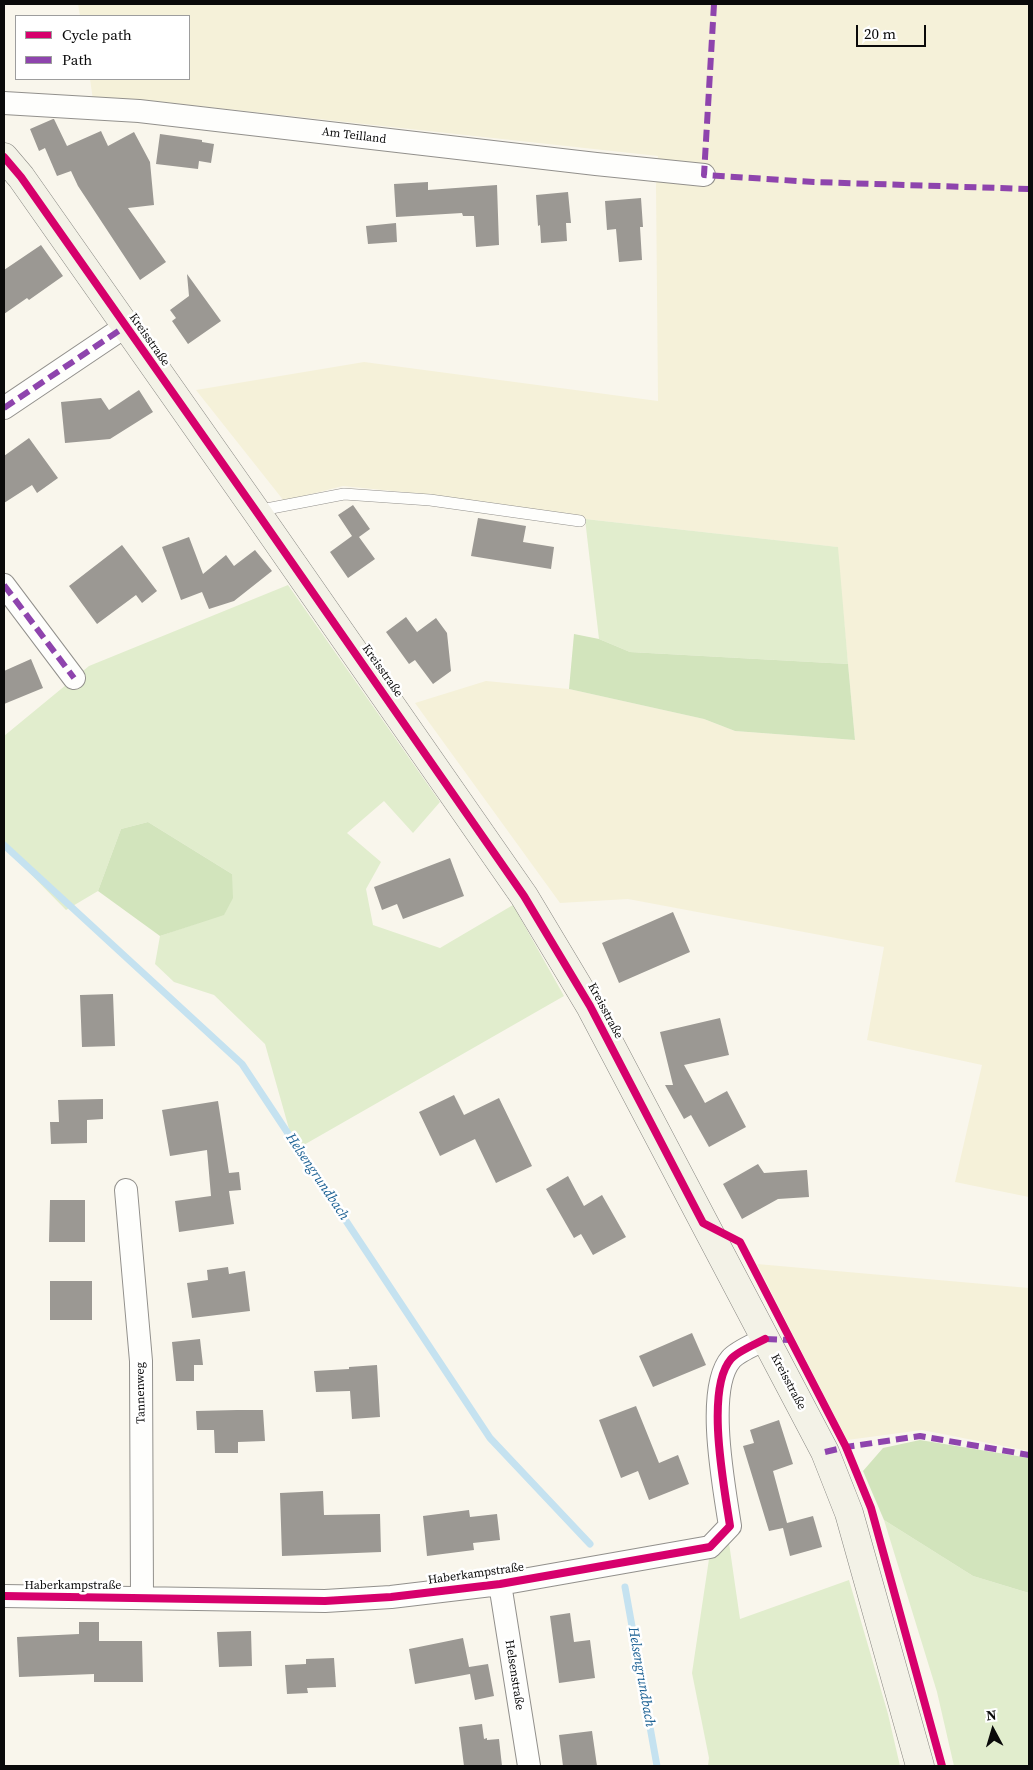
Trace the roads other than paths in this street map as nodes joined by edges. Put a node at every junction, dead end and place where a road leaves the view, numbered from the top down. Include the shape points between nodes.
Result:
1 (4, 103) edge
2 (4, 157) edge
3 (704, 175) dead end
4 (126, 326) junction
5 (4, 408) edge
6 (256, 511) junction
7 (580, 521) dead end
8 (4, 586) edge
9 (74, 678) dead end
10 (126, 1190) dead end
11 (765, 1339) junction
12 (500, 1584) junction
13 (4, 1596) edge
14 (142, 1598) junction
15 (528, 1766) edge
16 (920, 1766) edge

1 - 3 street, Am Teilland via 138,111
2 - 4 street, Kreisstraße
4 - 5 street
4 - 6 street, Kreisstraße
6 - 7 lane via 344,494 430,500
6 - 11 street, Kreisstraße via 524,896 560,953
8 - 9 street
10 - 14 street, Tannenweg via 142,1361
11 - 12 street, Haberkampstraße via 732,1358 721,1375 717,1428 730,1526 710,1547
11 - 16 street, Kreisstraße via 825,1452 849,1513
12 - 14 street, Haberkampstraße via 326,1601
12 - 15 street, Helsenstraße
13 - 14 street, Haberkampstraße

